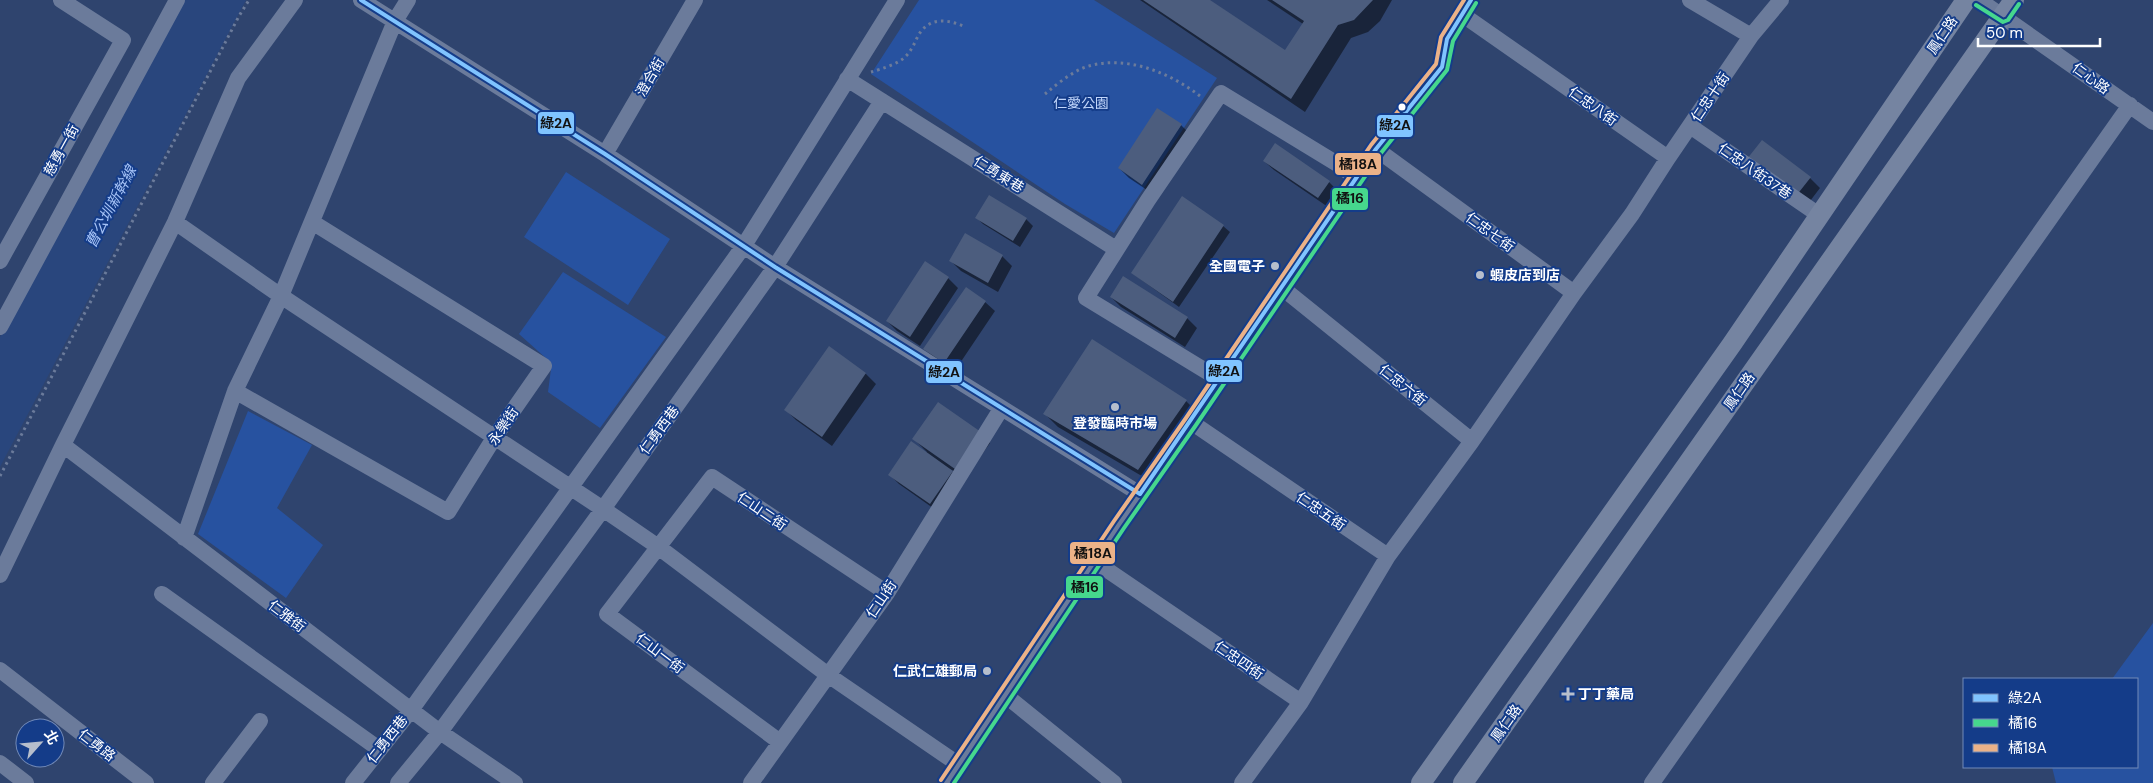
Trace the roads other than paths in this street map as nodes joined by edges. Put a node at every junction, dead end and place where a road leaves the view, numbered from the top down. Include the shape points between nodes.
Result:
1 (61, 0) edge
2 (177, 0) edge
3 (295, 0) edge
4 (361, 0) edge
5 (408, 0) edge
6 (897, 0) edge
7 (1471, 0) edge
8 (1690, 0) edge
9 (1781, 0) edge
10 (1966, 0) edge
11 (1979, 0) edge
12 (692, 1) edge
13 (2009, 8) edge
14 (1462, 15) junction
15 (395, 22) junction
16 (1751, 36) junction
17 (847, 79) junction
18 (882, 101) junction
19 (2130, 106) junction
20 (2153, 122) edge
21 (1690, 126) junction
22 (1376, 149) junction
23 (605, 154) junction
24 (1668, 158) junction
25 (1356, 178) junction
26 (1819, 215) junction
27 (175, 222) junction
28 (312, 222) junction
29 (743, 246) junction
30 (1116, 249) junction
31 (0, 261) edge
32 (775, 268) junction
33 (1280, 287) junction
34 (1574, 293) junction
35 (281, 296) junction
36 (0, 327) edge
37 (1220, 379) junction
38 (236, 391) junction
39 (1001, 409) junction
40 (1191, 422) junction
41 (494, 438) junction
42 (1472, 441) junction
43 (63, 445) junction
44 (570, 487) junction
45 (1140, 494) junction
46 (603, 508) junction
47 (184, 538) junction
48 (657, 546) junction
49 (1388, 556) junction
50 (1094, 561) junction
51 (0, 575) edge
52 (887, 593) junction
53 (162, 594) dead end
54 (0, 670) edge
55 (828, 676) junction
56 (1005, 695) junction
57 (1301, 702) junction
58 (411, 710) junction
59 (260, 721) dead end
60 (440, 732) junction
61 (780, 742) junction
62 (379, 749) junction
63 (0, 763) edge
64 (958, 764) junction
65 (26, 783) edge
66 (146, 783) edge
67 (213, 783) edge
68 (353, 783) edge
69 (398, 783) edge
70 (515, 783) edge
71 (751, 783) edge
72 (946, 783) edge
73 (1114, 783) edge
74 (1242, 783) edge
75 (1420, 783) edge
76 (1463, 783) edge
77 (1652, 783) edge

1 - 31 street, 慈勇一街 via 123,40
2 - 36 street
3 - 27 street via 238,78
4 - 15 street
5 - 15 street
6 - 17 street, 仁勇西巷
7 - 14 street
8 - 16 street
9 - 16 street, 仁忠十街
10 - 26 main road, 鳳仁路
11 - 13 street, 仁心路
12 - 23 street, 澄合街
13 - 19 street, 仁心路
13 - 76 main road, 鳳仁路
14 - 22 street via 1447,39 1442,67
14 - 24 street, 仁忠八街
15 - 23 street
15 - 28 street
16 - 21 street, 仁忠十街
17 - 18 street
17 - 29 street, 仁勇西巷
18 - 30 street, 仁勇東巷
18 - 32 street, 仁勇西巷
19 - 20 street, 仁心路
19 - 77 street
21 - 24 street, 仁忠十街
21 - 26 street, 仁忠八街37巷
22 - 25 street
22 - 34 street, 仁忠七街
23 - 29 street
24 - 34 street
25 - 30 street via 1339,164 1221,93
25 - 33 street
26 - 75 main road, 鳳仁路 via 1732,344
27 - 35 street
27 - 43 street
28 - 35 street
28 - 41 street, 永樂街 via 544,366
29 - 32 street
29 - 44 street, 仁勇西巷
30 - 37 street via 1086,298
32 - 39 street
32 - 46 street, 仁勇西巷
33 - 37 street
33 - 42 street, 仁忠六街
34 - 42 street
35 - 38 street
35 - 41 street
37 - 40 street
38 - 41 street, 永樂街 via 448,512
38 - 47 street
39 - 45 street
39 - 52 street, 仁山街
40 - 45 street
40 - 49 street, 仁忠五街
41 - 44 street
42 - 49 street
43 - 47 street, 仁雅街
43 - 51 street
44 - 46 street
44 - 58 street, 仁勇西巷
45 - 50 street
46 - 48 street
46 - 60 street, 仁勇西巷
47 - 58 street, 仁雅街
48 - 52 street, 仁山二街 via 712,477
48 - 55 street
48 - 61 street, 仁山一街 via 607,614
49 - 57 street
50 - 56 street
50 - 57 street, 仁忠四街
52 - 55 street, 仁山街
53 - 62 street
54 - 66 street, 仁勇路
55 - 61 street, 仁山街
55 - 64 street
56 - 64 street
56 - 73 street
57 - 74 street
58 - 60 street, 仁雅街
58 - 62 street, 仁勇西巷
59 - 67 street
60 - 69 street, 仁勇西巷
60 - 70 street, 仁雅街
61 - 71 street, 仁山街
62 - 68 street, 仁勇西巷
63 - 65 street
64 - 72 street

